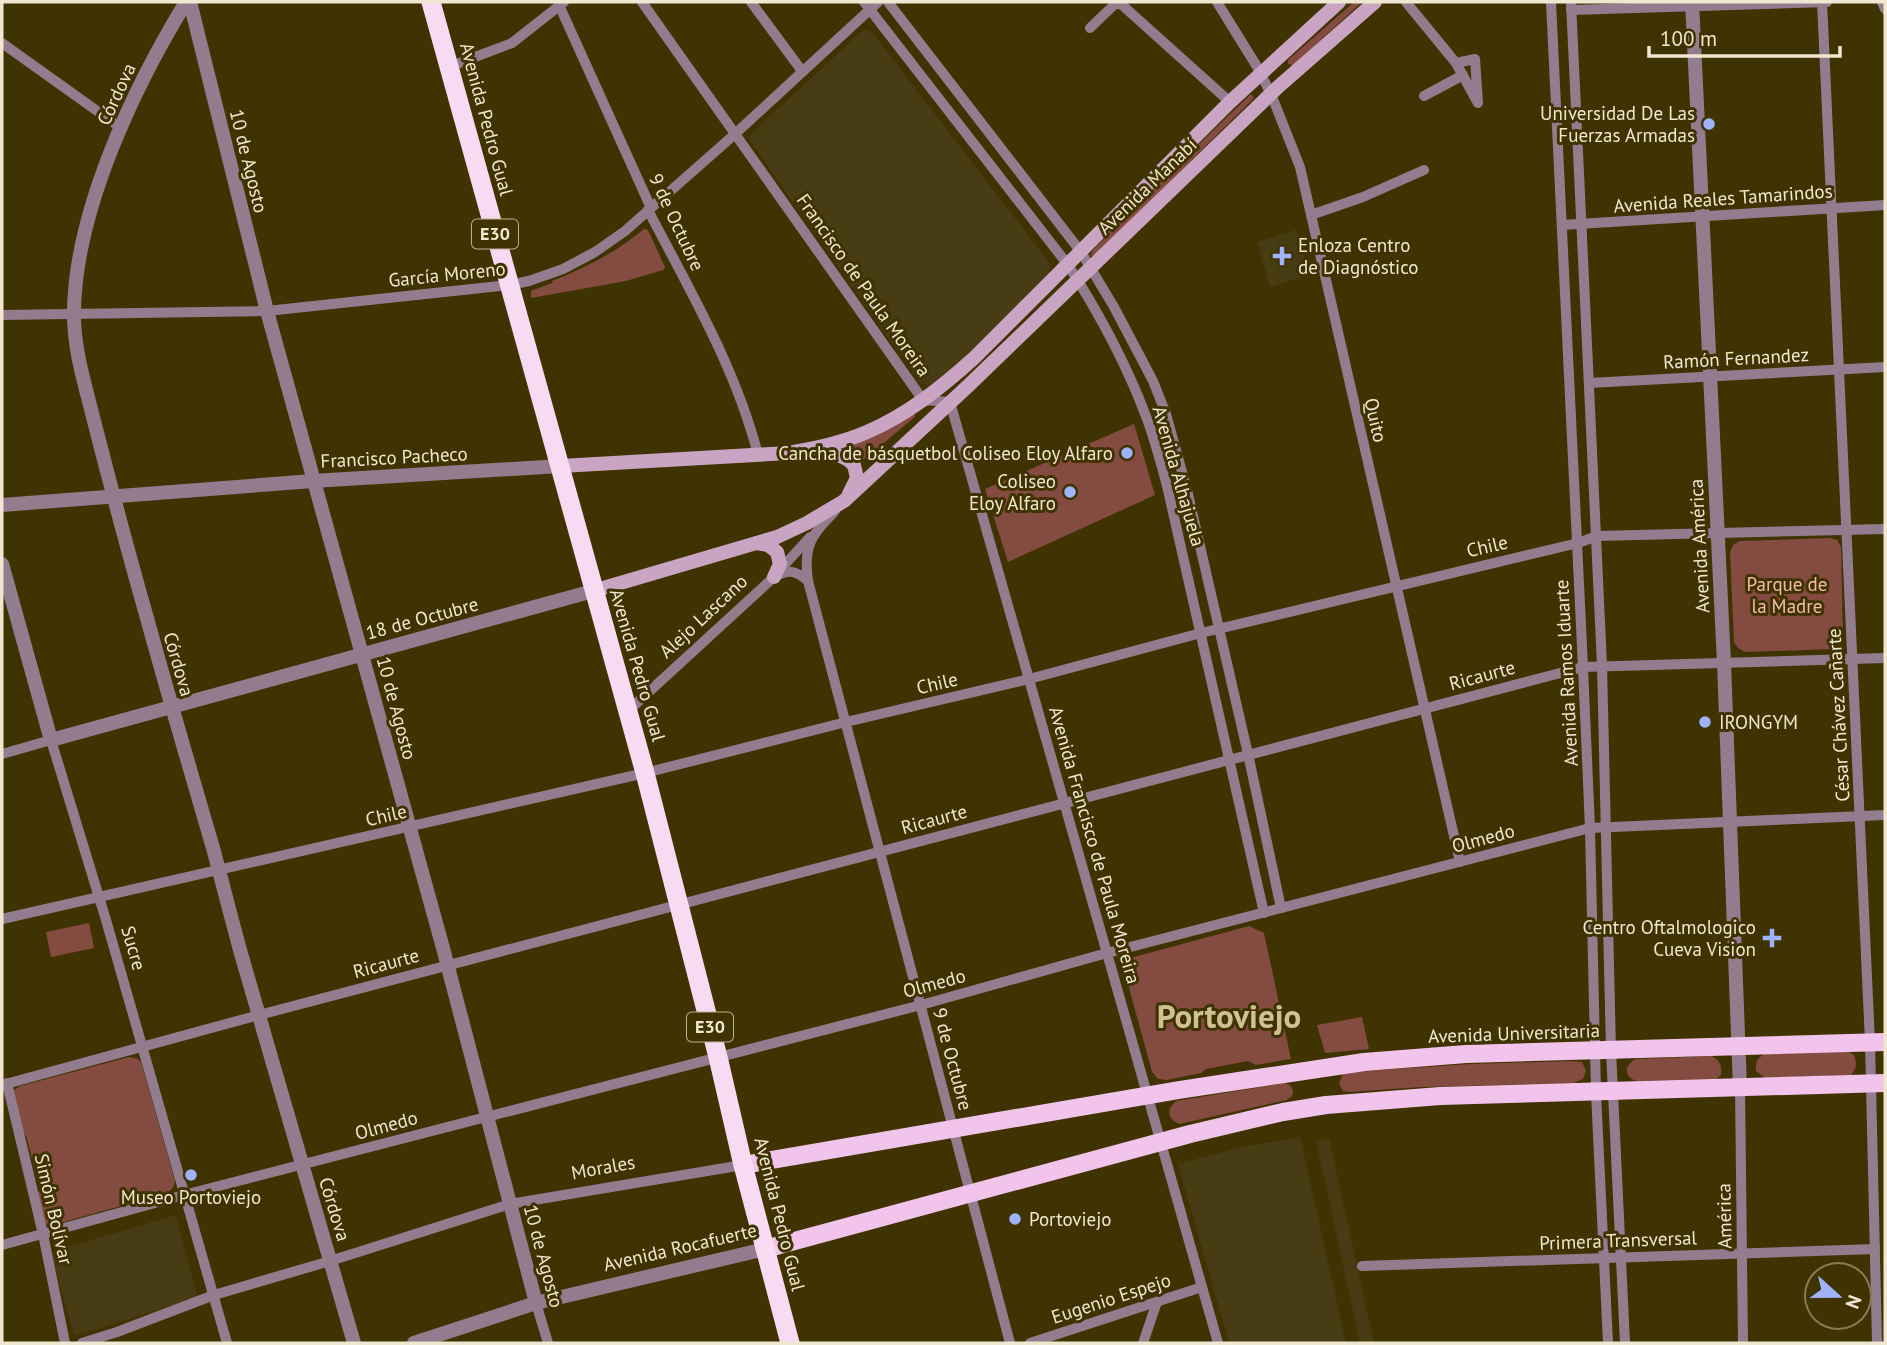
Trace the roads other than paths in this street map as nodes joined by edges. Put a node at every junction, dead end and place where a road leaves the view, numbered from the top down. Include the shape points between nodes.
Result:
1 (188, 2) edge
2 (431, 2) edge
3 (642, 2) edge
4 (751, 2) edge
5 (888, 2) edge
6 (1217, 2) edge
7 (1339, 2) edge
8 (1406, 2) edge
9 (1551, 2) edge
10 (1824, 2) edge
11 (1882, 2) edge
12 (1372, 3) edge
13 (561, 4) edge
14 (871, 4) edge
15 (1692, 4) edge
16 (1571, 6) edge
17 (1885, 9) edge
18 (1090, 29) dead end
19 (2, 43) edge
20 (1456, 63) junction
21 (449, 67) junction
22 (802, 71) junction
23 (1260, 73) junction
24 (1463, 75) junction
25 (1271, 94) junction
26 (1424, 96) dead end
27 (1230, 102) junction
28 (121, 128) junction
29 (735, 134) junction
30 (1424, 170) dead end
31 (1885, 205) edge
32 (1832, 208) junction
33 (650, 209) junction
34 (1311, 215) junction
35 (1702, 216) junction
36 (1581, 224) junction
37 (1562, 225) junction
38 (1081, 252) junction
39 (1068, 265) junction
40 (1091, 267) junction
41 (1078, 280) junction
42 (509, 285) junction
43 (267, 312) junction
44 (74, 313) junction
45 (2, 315) edge
46 (1885, 367) edge
47 (1839, 370) junction
48 (1710, 377) junction
49 (1589, 383) junction
50 (923, 400) junction
51 (950, 402) junction
52 (788, 453) junction
53 (758, 455) junction
54 (561, 467) junction
55 (313, 481) junction
56 (113, 496) junction
57 (844, 501) junction
58 (2, 505) edge
59 (1885, 529) edge
60 (1847, 530) junction
61 (815, 532) junction
62 (1717, 533) junction
63 (1597, 536) junction
64 (1578, 542) junction
65 (757, 543) junction
66 (2, 564) edge
67 (774, 577) junction
68 (808, 581) junction
69 (1396, 586) junction
70 (593, 591) junction
71 (1218, 629) junction
72 (1201, 633) junction
73 (362, 654) junction
74 (1885, 658) edge
75 (1853, 659) junction
76 (1724, 663) junction
77 (1602, 665) junction
78 (1583, 667) junction
79 (1030, 679) junction
80 (171, 707) junction
81 (1424, 708) junction
82 (628, 711) junction
83 (846, 722) junction
84 (51, 740) junction
85 (2, 754) edge
86 (1248, 754) junction
87 (1230, 759) junction
88 (645, 773) junction
89 (1065, 803) junction
90 (1885, 815) edge
91 (1860, 816) junction
92 (1730, 822) junction
93 (410, 827) junction
94 (1590, 828) junction
95 (1607, 828) junction
96 (880, 851) junction
97 (1460, 862) junction
98 (219, 870) junction
99 (99, 897) junction
100 (679, 904) junction
101 (1281, 908) junction
102 (1264, 913) junction
103 (2, 919) edge
104 (1107, 953) junction
105 (448, 965) junction
106 (921, 1005) junction
107 (259, 1015) junction
108 (1878, 1042) edge
109 (143, 1047) junction
110 (1738, 1047) junction
111 (1603, 1051) junction
112 (718, 1058) junction
113 (1878, 1083) edge
114 (4, 1084) edge
115 (1740, 1088) junction
116 (1604, 1092) junction
117 (1147, 1095) junction
118 (488, 1117) junction
119 (954, 1128) junction
120 (1160, 1142) junction
121 (743, 1165) junction
122 (302, 1166) junction
123 (971, 1194) junction
124 (184, 1195) junction
125 (510, 1204) junction
126 (43, 1234) junction
127 (2, 1245) edge
128 (765, 1249) junction
129 (1875, 1249) junction
130 (1742, 1253) junction
131 (1620, 1257) junction
132 (1604, 1258) junction
133 (330, 1261) junction
134 (1362, 1266) dead end
135 (1202, 1287) junction
136 (214, 1295) junction
137 (1157, 1302) junction
138 (537, 1303) junction
139 (65, 1343) edge
140 (82, 1343) edge
141 (227, 1343) edge
142 (354, 1343) edge
143 (414, 1343) edge
144 (548, 1343) edge
145 (790, 1343) edge
146 (1010, 1343) edge
147 (1030, 1343) edge
148 (1143, 1343) edge
149 (1218, 1343) edge
150 (1608, 1343) edge
151 (1625, 1343) edge
152 (1743, 1343) edge
153 (1877, 1343) edge

1 - 28 street, Córdova via 153,60
1 - 43 street, 10 de Agosto
2 - 21 highway, Avenida Pedro Gual / E30
3 - 29 street, Francisco de Paula Moreira
4 - 22 street
5 - 38 street, Avenida Alhajuela
6 - 23 street, Quito
7 - 23 main road, Avenida Manabí
8 - 20 street
9 - 37 street, Avenida Ramos Iduarte
10 - 15 street
10 - 32 street, César Chávez Cañarte
11 - 17 street
12 - 25 main road, Avenida Manabí
13 - 21 street via 512,43
13 - 33 street, 9 de Octubre
14 - 22 street, García Moreno
14 - 39 street, Avenida Alhajuela
15 - 16 street
15 - 35 street, Avenida América
16 - 36 street, Avenida Ramos Iduarte
18 - 27 street via 1115,4 1121,4
19 - 28 street
20 - 24 street
20 - 24 street via 1475,59 1478,103
21 - 42 highway, Avenida Pedro Gual / E30
22 - 29 street, García Moreno
23 - 25 street, Quito
23 - 27 main road, Avenida Manabí
24 - 26 street
25 - 34 street, Quito via 1300,167
25 - 40 main road, Avenida Manabí
27 - 38 main road, Avenida Manabí
28 - 44 street, Córdova via 83,243
29 - 33 street, García Moreno
29 - 50 street, Francisco de Paula Moreira
30 - 34 street
31 - 32 street, Avenida Reales Tamarindos
32 - 35 street, Avenida Reales Tamarindos
32 - 47 street, César Chávez Cañarte
33 - 42 street, García Moreno via 582,260
33 - 53 street, 9 de Octubre via 737,387
34 - 69 street, Quito
35 - 36 street, Avenida Reales Tamarindos
35 - 48 street, Avenida América
36 - 37 street, Avenida Reales Tamarindos
36 - 49 street, Avenida Ramos Iduarte
37 - 64 street, Avenida Ramos Iduarte
38 - 39 main road, Avenida Manabí
38 - 40 street, Avenida Alhajuela
39 - 41 street, Avenida Alhajuela
39 - 50 main road, Avenida Manabí via 974,358
40 - 41 main road, Avenida Manabí
40 - 71 street, Avenida Alhajuela via 1166,414
41 - 51 main road, Avenida Manabí
41 - 72 street, Avenida Alhajuela via 1146,417
42 - 43 street, García Moreno
42 - 54 highway, Avenida Pedro Gual / E30
43 - 44 street, García Moreno
43 - 55 street, 10 de Agosto
44 - 45 street, García Moreno
44 - 56 street, Córdova via 78,354
46 - 47 street, Ramón Fernandez
47 - 48 street, Ramón Fernandez
47 - 60 street, César Chávez Cañarte
48 - 49 street, Ramón Fernandez
48 - 62 street, Avenida América
49 - 63 street, Avenida Ramos Iduarte
50 - 51 street, Francisco de Paula Moreira
50 - 52 main road, Avenida Manabí via 868,432
51 - 57 main road, Alejo Lascano
51 - 79 street
52 - 53 main road, Francisco Pacheco
52 - 57 main road via 836,454 849,460 857,478
53 - 54 main road, Francisco Pacheco
54 - 55 street, Francisco Pacheco
54 - 70 highway, Avenida Pedro Gual / E30
55 - 56 street, Francisco Pacheco
55 - 73 street, 10 de Agosto
56 - 58 street, Francisco Pacheco
56 - 80 street, Córdova
57 - 61 street, Alejo Lascano
57 - 65 main road, 18 de Octubre via 801,527
59 - 60 street, Chile
60 - 62 street, Chile
60 - 75 street, César Chávez Cañarte
61 - 67 street, Alejo Lascano
61 - 68 street, Alejo Lascano via 806,555
62 - 63 street, Chile
62 - 76 street, Avenida América
63 - 64 street, Chile
63 - 77 street, Avenida Ramos Iduarte
64 - 69 street, Chile
64 - 78 street, Avenida Ramos Iduarte
65 - 67 main road via 778,552 780,564
65 - 70 main road, 18 de Octubre
66 - 84 street, Sucre
67 - 68 street, Alejo Lascano via 792,571
67 - 82 street, Alejo Lascano
68 - 83 street, 9 de Octubre
69 - 71 street, Chile
69 - 81 street, Quito
70 - 73 street, 18 de Octubre
70 - 82 highway, Avenida Pedro Gual / E30
71 - 72 street, Chile
71 - 86 street, Avenida Alhajuela
72 - 79 street, Chile
72 - 87 street, Avenida Alhajuela
73 - 80 street, 18 de Octubre
73 - 93 street, 10 de Agosto
74 - 75 street, Ricaurte
75 - 76 street, Ricaurte
75 - 91 street, César Chávez Cañarte
76 - 77 street, Ricaurte
76 - 92 street, Avenida América
77 - 78 street, Ricaurte
77 - 95 street, Avenida Ramos Iduarte
78 - 81 street, Ricaurte
78 - 94 street, Avenida Ramos Iduarte
79 - 83 street, Chile
79 - 89 street, Avenida Francisco de Paula Moreira
80 - 84 street, 18 de Octubre
80 - 98 street, Córdova
81 - 86 street, Ricaurte
81 - 97 street, Quito
82 - 88 highway, Avenida Pedro Gual / E30
83 - 88 street, Chile
83 - 96 street, 9 de Octubre
84 - 85 street, 18 de Octubre
84 - 99 street, Sucre
86 - 87 street, Ricaurte
86 - 101 street, Avenida Alhajuela
87 - 89 street, Ricaurte
87 - 102 street, Avenida Alhajuela
88 - 93 street, Chile
88 - 100 highway, Avenida Pedro Gual / E30
89 - 96 street, Ricaurte
89 - 104 street, Avenida Francisco de Paula Moreira
90 - 91 street, Olmedo
91 - 92 street, Olmedo
91 - 108 street, César Chávez Cañarte
92 - 95 street, Olmedo
92 - 110 street, Avenida América
93 - 98 street, Chile
93 - 105 street, 10 de Agosto
94 - 95 street, Olmedo
94 - 97 street, Olmedo
94 - 111 street, Avenida Ramos Iduarte
95 - 111 street, Avenida Ramos Iduarte
96 - 100 street, Ricaurte
96 - 106 street, 9 de Octubre
97 - 101 street, Olmedo
98 - 99 street, Chile
98 - 107 street, Córdova
99 - 103 street, Chile
99 - 109 street, Sucre
100 - 105 street, Ricaurte
100 - 112 highway, Avenida Pedro Gual / E30
101 - 102 street, Olmedo
102 - 104 street, Olmedo
104 - 106 street, Olmedo
104 - 117 street, Avenida Francisco de Paula Moreira
105 - 107 street, Ricaurte
105 - 118 street, 10 de Agosto
106 - 112 street, Olmedo
106 - 119 street, 9 de Octubre
107 - 109 street, Ricaurte
107 - 122 street, Córdova
108 - 110 main road, Avenida Universitaria
108 - 113 street, César Chávez Cañarte
109 - 114 street, Ricaurte
109 - 124 street, Sucre
110 - 111 main road, Avenida Universitaria
110 - 115 street, Avenida América
111 - 116 street, Avenida Ramos Iduarte
111 - 116 street, Avenida Ramos Iduarte
111 - 117 main road, Avenida Universitaria via 1364,1062
112 - 118 street, Olmedo
112 - 121 highway, Avenida Pedro Gual / E30
113 - 115 main road
113 - 129 street, César Chávez Cañarte
114 - 126 street, Simón Bolívar
115 - 116 main road
115 - 130 street, América
116 - 120 main road via 1338,1103
116 - 131 street, Avenida Ramos Iduarte
116 - 132 street, Avenida Ramos Iduarte
117 - 119 main road, Morales
117 - 120 street, Avenida Francisco de Paula Moreira
118 - 122 street, Olmedo
118 - 125 street, 10 de Agosto
119 - 121 main road, Morales
119 - 123 street, 9 de Octubre
120 - 123 main road, Avenida Rocafuerte
120 - 135 street, Avenida Francisco de Paula Moreira
121 - 125 street, Morales
121 - 128 highway, Avenida Pedro Gual / E30
122 - 124 street, Olmedo
122 - 133 street, Córdova
123 - 128 main road, Avenida Rocafuerte
123 - 146 street, 9 de Octubre
124 - 126 street, Olmedo
124 - 136 street, Sucre
125 - 133 street, Morales
125 - 138 street, 10 de Agosto
126 - 127 street, Olmedo
126 - 139 street, Simón Bolívar
128 - 138 street, Avenida Rocafuerte
128 - 145 highway, Avenida Pedro Gual / E30
129 - 130 street, Primera Transversal
129 - 153 street, César Chávez Cañarte
130 - 131 street, Primera Transversal
130 - 152 street, América
131 - 132 street, Primera Transversal
131 - 151 street, Avenida Ramos Iduarte
132 - 134 street, Primera Transversal
132 - 150 street, Avenida Ramos Iduarte
133 - 136 street, Morales
133 - 142 street, Córdova
135 - 137 street, Eugenio Espejo
135 - 149 street, Avenida Francisco de Paula Moreira
136 - 140 street, Morales
136 - 141 street, Sucre
137 - 147 street, Eugenio Espejo
137 - 148 street
138 - 143 street, Avenida Rocafuerte
138 - 144 street, 10 de Agosto

